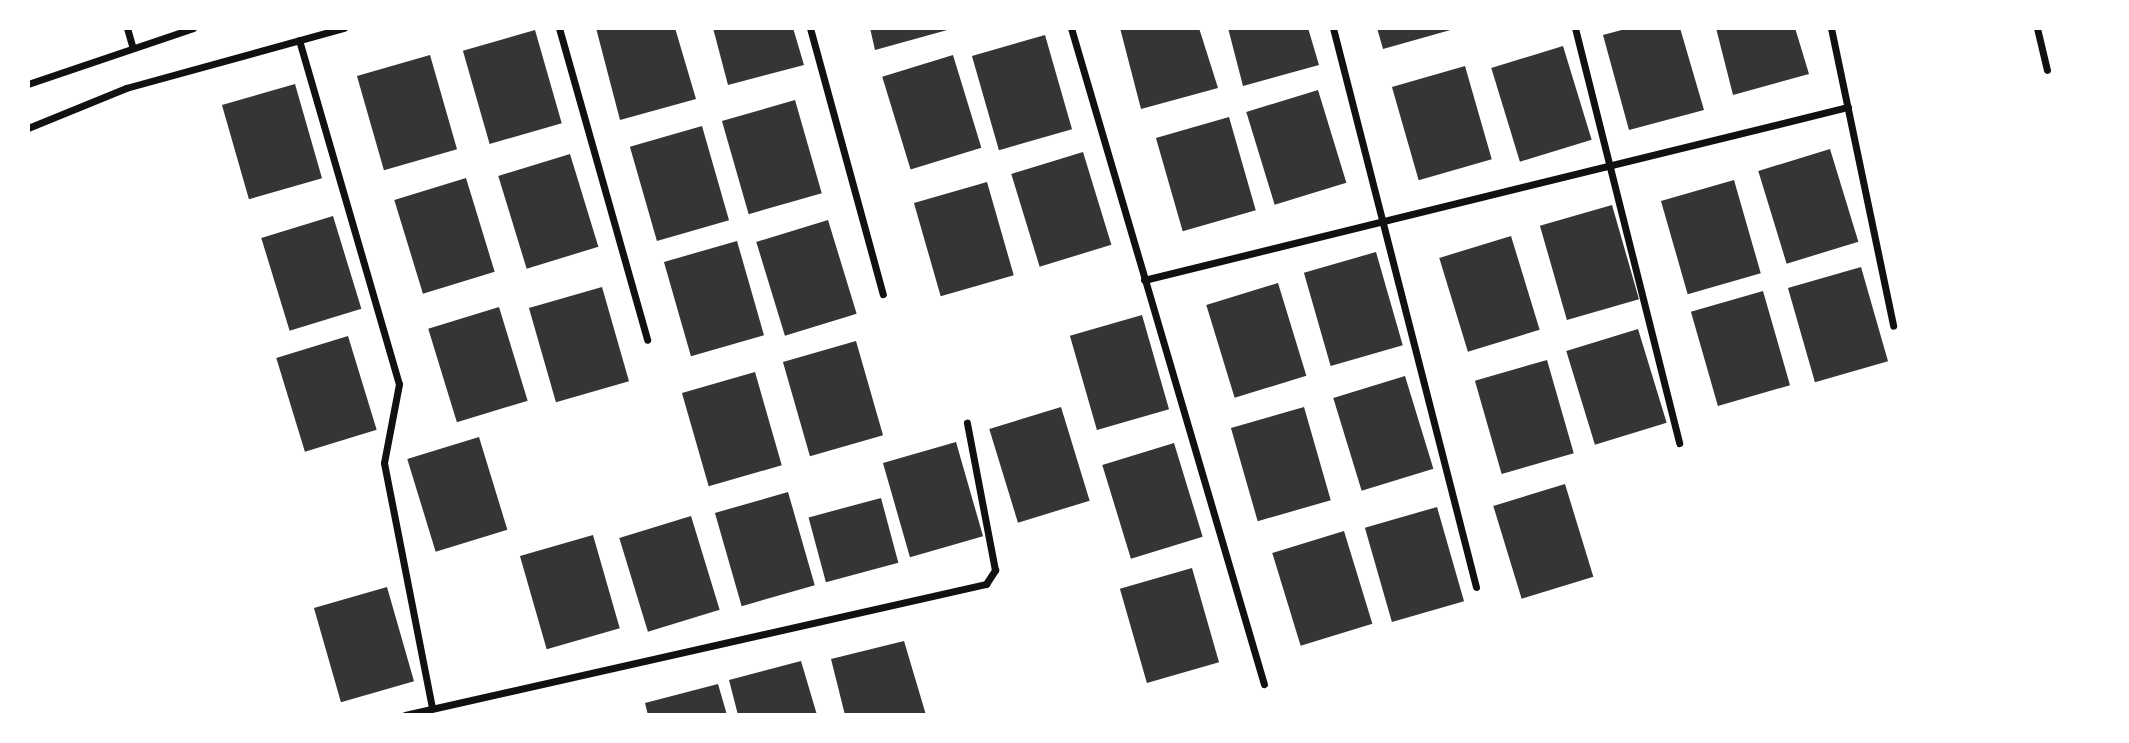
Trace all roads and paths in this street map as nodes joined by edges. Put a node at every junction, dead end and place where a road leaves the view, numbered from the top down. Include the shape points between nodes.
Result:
1 (127, 28) edge
2 (193, 28) edge
3 (344, 28) edge
4 (559, 28) edge
5 (810, 28) edge
6 (1071, 28) edge
7 (1333, 28) edge
8 (1575, 28) edge
9 (1831, 28) edge
10 (2037, 28) edge
11 (299, 40) junction
12 (132, 46) junction
13 (2047, 70) dead end
14 (28, 84) edge
15 (1847, 107) junction
16 (28, 128) edge
17 (1610, 167) junction
18 (1383, 218) junction
19 (1144, 280) junction
20 (883, 294) dead end
21 (1893, 326) dead end
22 (647, 340) dead end
23 (967, 423) dead end
24 (1679, 443) dead end
25 (1476, 587) dead end
26 (1265, 684) dead end
27 (432, 708) junction
28 (405, 715) edge

1 - 12 street
2 - 12 street
3 - 11 street
4 - 22 street
5 - 20 street
6 - 19 street
7 - 18 street
8 - 17 street
9 - 15 street
10 - 13 street
11 - 16 street via 126,88
11 - 27 street via 399,384 384,463
12 - 14 street
15 - 17 street
15 - 21 street
17 - 18 street
17 - 24 street
18 - 19 street
18 - 25 street
19 - 26 street
23 - 27 street via 995,570 986,583
27 - 28 street

